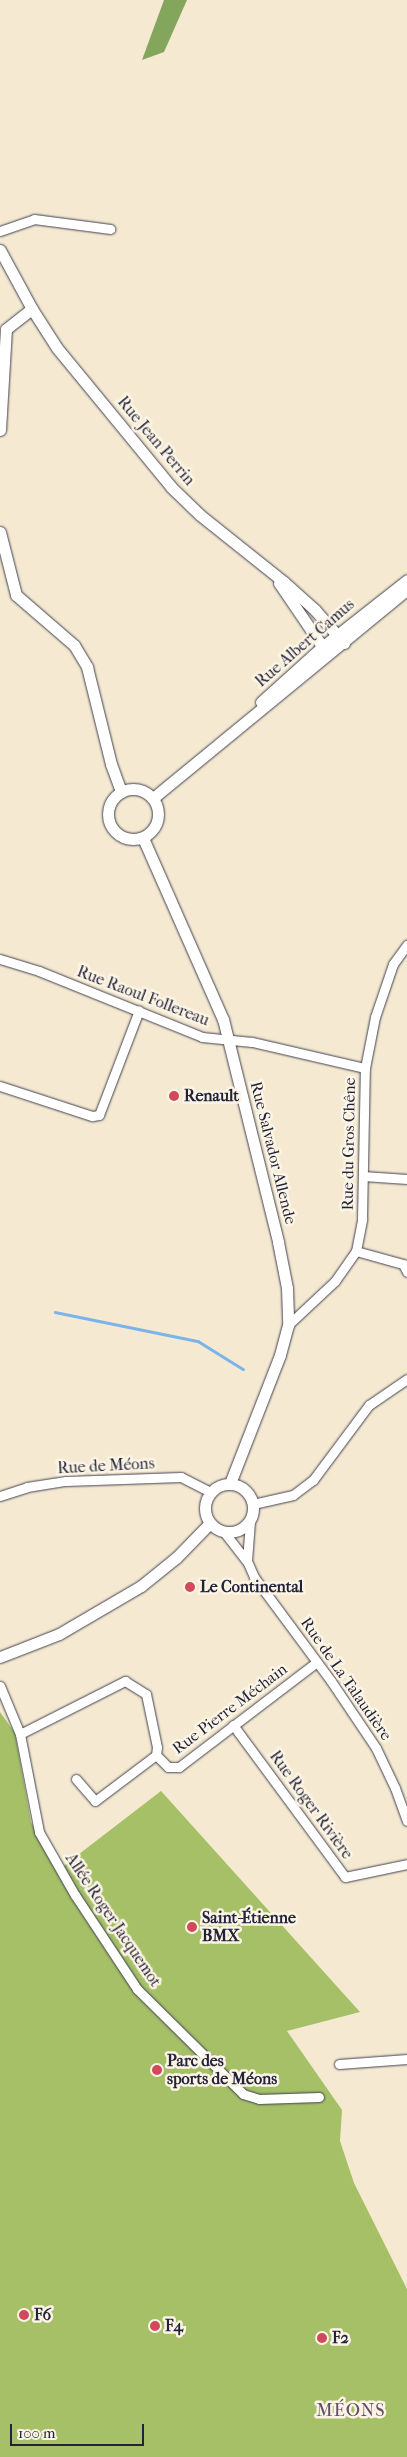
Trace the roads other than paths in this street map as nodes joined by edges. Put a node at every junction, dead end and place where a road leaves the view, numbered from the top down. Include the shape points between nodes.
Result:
1 (110, 229) dead end
2 (0, 231) edge
3 (0, 250) edge
4 (32, 309) junction
5 (3, 328) edge
6 (0, 430) edge
7 (0, 532) edge
8 (274, 575) junction
9 (407, 580) edge
10 (407, 589) edge
11 (340, 639) junction
12 (326, 651) junction
13 (121, 792) junction
14 (153, 798) junction
15 (143, 838) junction
16 (407, 944) edge
17 (0, 959) edge
18 (139, 1010) junction
19 (228, 1041) junction
20 (365, 1068) junction
21 (0, 1086) edge
22 (363, 1176) junction
23 (407, 1180) edge
24 (356, 1251) junction
25 (407, 1272) edge
26 (288, 1325) junction
27 (407, 1379) edge
28 (230, 1483) junction
29 (210, 1492) junction
30 (0, 1496) edge
31 (253, 1504) junction
32 (250, 1521) junction
33 (210, 1523) junction
34 (224, 1532) junction
35 (247, 1561) junction
36 (0, 1657) edge
37 (317, 1662) junction
38 (0, 1686) edge
39 (233, 1725) junction
40 (20, 1734) junction
41 (156, 1755) junction
42 (76, 1779) dead end
43 (407, 1821) edge
44 (407, 1864) edge
45 (407, 2059) edge
46 (339, 2064) dead end
47 (319, 2097) dead end

1 - 2 street via 34,219
3 - 4 street
4 - 5 street
4 - 8 street, Rue Jean Perrin via 57,348 171,487
5 - 6 street
7 - 13 street via 16,595 74,645 87,667
8 - 11 street, Rue Jean Perrin via 302,598
8 - 12 street, Rue Jean Perrin
9 - 11 street, Rue Albert Camus
10 - 11 street, Rue Albert Camus
11 - 12 street, Rue Albert Camus
12 - 14 street, Rue Albert Camus via 251,711 228,735
13 - 14 street via 138,789
13 - 15 street via 110,804 108,821 118,835 135,840
14 - 15 street via 158,820 155,828
15 - 19 street, Rue Salvador Allende via 223,1019
16 - 20 street, Rue du Gros Chêne via 393,964 375,1017
17 - 18 street, Rue Raoul Follereau
18 - 19 street, Rue Raoul Follereau via 202,1037
18 - 21 street via 99,1115 92,1116
19 - 20 street, Rue Raoul Follereau via 252,1042
19 - 26 street, Rue Salvador Allende via 278,1242 287,1288
20 - 22 street, Rue du Gros Chêne
22 - 23 street
22 - 24 street, Rue du Gros Chêne via 362,1219
24 - 25 street via 403,1264
24 - 26 street, Rue du Gros Chêne via 335,1280
26 - 28 street, Rue Salvador Allende via 280,1355
27 - 31 street via 370,1405 313,1480 292,1495
28 - 29 street
28 - 31 street via 244,1488
29 - 30 street, Rue de Méons via 181,1477 66,1481 27,1487
29 - 33 street via 204,1510
31 - 32 street
32 - 34 street via 240,1530
32 - 35 street
33 - 34 street
33 - 36 street via 177,1557 133,1591 59,1634
34 - 35 street, Rue de La Talaudière
35 - 37 street, Rue de La Talaudière via 254,1577
37 - 39 street, Rue Pierre Méchain
37 - 43 street, Rue de La Talaudière via 376,1748
38 - 40 street, Allée Roger Jacquemot
39 - 41 street, Rue Pierre Méchain via 179,1767 168,1767
39 - 44 street, Rue Roger Rivière via 345,1877
40 - 41 street, Rue Pierre Méchain via 124,1681 146,1694
40 - 47 street, Allée Roger Jacquemot via 39,1832 75,1895 137,1989 243,2094 259,2099
41 - 42 street via 96,1801
45 - 46 street

